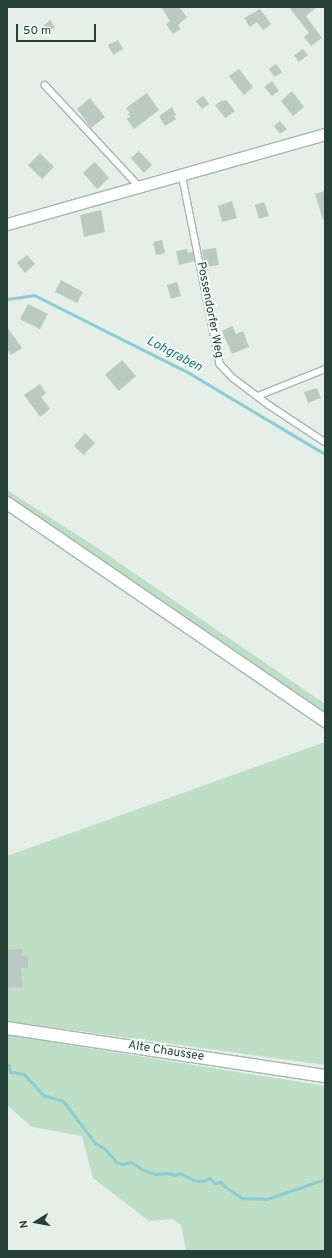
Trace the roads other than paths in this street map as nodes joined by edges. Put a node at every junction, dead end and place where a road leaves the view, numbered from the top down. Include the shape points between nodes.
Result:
1 (45, 85) dead end
2 (325, 134) edge
3 (182, 173) junction
4 (139, 186) junction
5 (7, 224) edge
6 (325, 368) edge
7 (258, 396) junction
8 (325, 442) edge
9 (7, 503) edge
10 (325, 721) edge
11 (7, 1028) edge
12 (325, 1076) edge

1 - 4 lane
2 - 3 street
3 - 4 street
3 - 7 lane, Possendorfer Weg via 220,364 233,378
4 - 5 street
6 - 7 lane
7 - 8 lane, Possendorfer Weg
9 - 10 main road
11 - 12 main road, Alte Chaussee

